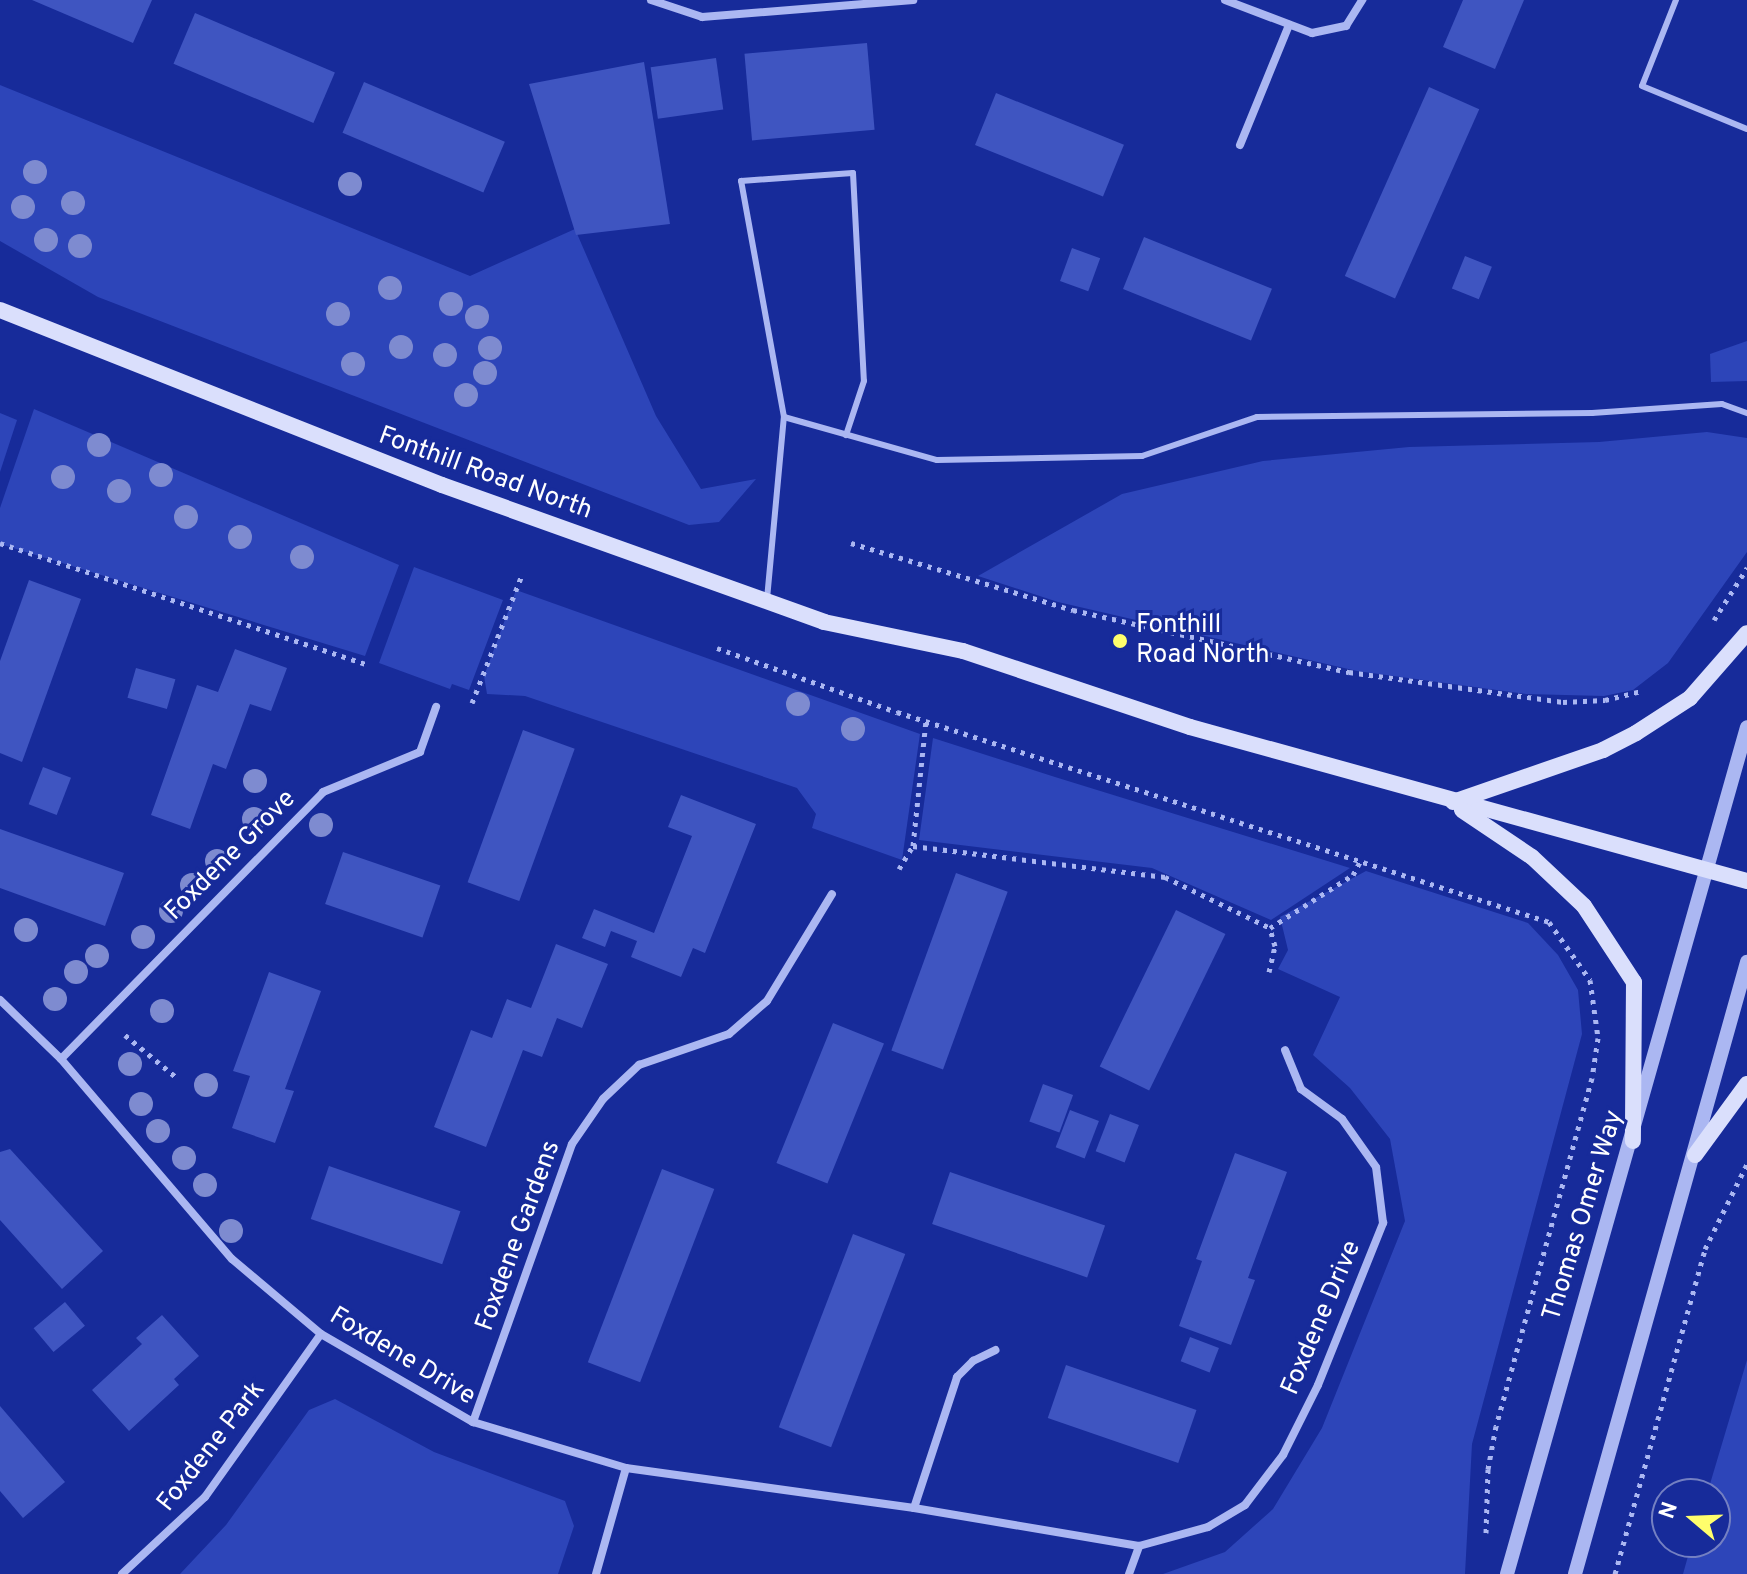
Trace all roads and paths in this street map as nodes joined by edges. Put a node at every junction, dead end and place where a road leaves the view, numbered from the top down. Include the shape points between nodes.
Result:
1 (651, 0) edge
2 (913, 0) edge
3 (1225, 0) edge
4 (1362, 0) edge
5 (1676, 0) edge
6 (1289, 25) junction
7 (1747, 129) edge
8 (1240, 145) dead end
9 (0, 310) edge
10 (1747, 413) edge
11 (784, 417) junction
12 (846, 435) junction
13 (0, 543) edge
14 (851, 543) dead end
15 (1747, 568) edge
16 (521, 577) dead end
17 (766, 602) junction
18 (1706, 630) dead end
19 (1747, 633) edge
20 (717, 648) dead end
21 (368, 665) dead end
22 (1654, 685) dead end
23 (472, 703) dead end
24 (436, 707) dead end
25 (926, 721) junction
26 (1747, 727) edge
27 (1451, 803) junction
28 (913, 846) junction
29 (1360, 861) junction
30 (899, 869) dead end
31 (1704, 871) junction
32 (1747, 881) edge
33 (832, 894) dead end
34 (1270, 928) junction
35 (1747, 962) edge
36 (1269, 972) dead end
37 (0, 1000) edge
38 (125, 1035) dead end
39 (1285, 1050) dead end
40 (61, 1059) junction
41 (176, 1077) dead end
42 (1747, 1084) edge
43 (1633, 1141) junction
44 (1695, 1155) junction
45 (1747, 1164) edge
46 (321, 1334) junction
47 (996, 1350) dead end
48 (473, 1422) junction
49 (626, 1468) junction
50 (914, 1508) junction
51 (1485, 1544) dead end
52 (1139, 1546) junction
53 (122, 1574) edge
54 (596, 1574) edge
55 (1129, 1574) edge
56 (1507, 1574) edge
57 (1575, 1574) edge
58 (1615, 1574) edge

1 - 2 street via 702,17
3 - 6 street
4 - 6 street via 1346,26 1312,33
5 - 7 lane via 1642,86
6 - 8 street
9 - 17 main road, Fonthill Road North via 442,485
10 - 12 lane via 1722,404 1592,413 1257,417 1142,456 937,460
11 - 12 lane
11 - 12 lane via 741,181 853,173 864,381
11 - 17 lane
13 - 21 path
14 - 22 path via 1073,610 1349,672 1563,702 1605,700
15 - 18 path
16 - 23 path
17 - 27 main road, Fonthill Road North via 824,622 963,651 1190,727
19 - 27 main road via 1690,698 1636,733 1603,750
20 - 25 path
24 - 40 street, Foxdene Grove via 420,752 323,792
25 - 28 path
25 - 29 path
26 - 31 street, Thomas Omer Way
27 - 31 main road, Fonthill Road North
27 - 43 main road via 1532,857 1584,906 1634,982
28 - 30 path
28 - 34 path via 1165,877
29 - 34 path via 1353,875
29 - 51 path via 1549,922 1581,965 1597,1003 1592,1078 1496,1426
31 - 32 main road, Fonthill Road North
31 - 43 street, Thomas Omer Way
33 - 48 street, Foxdene Gardens via 767,1001 729,1034 639,1065 572,1144
34 - 36 path via 1275,946
35 - 44 street
37 - 40 street, Foxdene Drive
38 - 41 path
39 - 52 street, Foxdene Drive via 1301,1089 1342,1119 1376,1167 1383,1223 1318,1385 1283,1455 1245,1505 1208,1527
40 - 46 street, Foxdene Drive via 232,1259
42 - 44 main road
43 - 56 street, Thomas Omer Way
44 - 57 street
45 - 58 path via 1705,1249
46 - 48 street, Foxdene Drive
46 - 53 street, Foxdene Park via 205,1497
47 - 50 street via 973,1361 957,1377
48 - 49 street, Foxdene Drive
49 - 50 street, Foxdene Drive
49 - 54 street
50 - 52 street, Foxdene Drive
52 - 55 street

